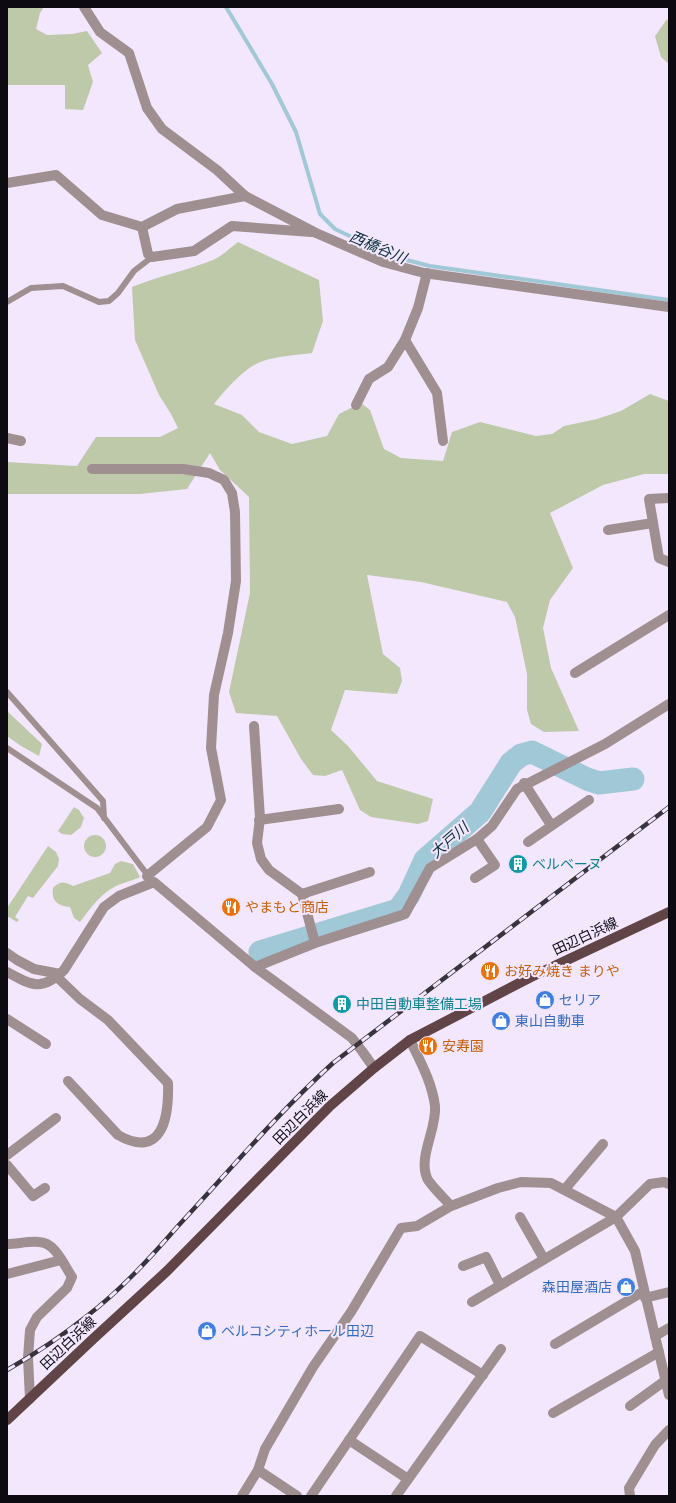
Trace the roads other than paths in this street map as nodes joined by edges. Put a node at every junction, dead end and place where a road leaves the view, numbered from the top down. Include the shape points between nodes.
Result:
1 (84, 7) edge
2 (7, 183) edge
3 (245, 196) junction
4 (142, 227) junction
5 (316, 233) junction
6 (152, 257) junction
7 (427, 273) junction
8 (7, 302) edge
9 (669, 307) edge
10 (405, 340) junction
11 (356, 405) dead end
12 (7, 438) edge
13 (21, 441) dead end
14 (443, 441) dead end
15 (92, 469) dead end
16 (669, 498) edge
17 (653, 523) junction
18 (608, 530) dead end
19 (669, 562) edge
20 (669, 615) edge
21 (575, 674) dead end
22 (7, 692) edge
23 (669, 704) edge
24 (254, 726) dead end
25 (7, 748) edge
26 (524, 784) junction
27 (589, 800) dead end
28 (339, 809) dead end
29 (104, 818) junction
30 (259, 820) junction
31 (551, 825) junction
32 (477, 839) junction
33 (528, 842) dead end
34 (370, 872) dead end
35 (475, 878) dead end
36 (151, 879) junction
37 (302, 894) junction
38 (669, 912) edge
39 (314, 939) junction
40 (7, 953) edge
41 (254, 967) junction
42 (7, 972) edge
43 (58, 976) junction
44 (7, 1019) edge
45 (410, 1040) junction
46 (46, 1044) dead end
47 (374, 1068) junction
48 (68, 1082) dead end
49 (56, 1118) dead end
50 (603, 1144) dead end
51 (7, 1155) edge
52 (7, 1165) edge
53 (669, 1184) edge
54 (45, 1188) dead end
55 (564, 1189) junction
56 (452, 1206) junction
57 (520, 1217) dead end
58 (616, 1217) junction
59 (7, 1244) edge
60 (544, 1259) junction
61 (61, 1260) junction
62 (463, 1266) dead end
63 (7, 1274) edge
64 (500, 1285) junction
65 (669, 1292) edge
66 (644, 1295) junction
67 (472, 1302) dead end
68 (669, 1328) edge
69 (655, 1336) junction
70 (555, 1344) dead end
71 (501, 1349) dead end
72 (659, 1352) junction
73 (482, 1375) junction
74 (666, 1380) junction
75 (669, 1395) edge
76 (30, 1398) junction
77 (630, 1406) dead end
78 (553, 1413) dead end
79 (7, 1420) edge
80 (669, 1430) edge
81 (349, 1440) junction
82 (258, 1470) junction
83 (408, 1479) junction
84 (242, 1496) edge
85 (297, 1496) edge
86 (311, 1496) edge
87 (396, 1496) edge
88 (630, 1496) edge

1 - 3 street via 100,32 129,53 147,108 162,129 217,170
2 - 4 street via 56,175 102,215
3 - 4 street via 177,209
3 - 5 street
4 - 6 street via 148,254
5 - 6 street via 232,226 194,251
5 - 7 street via 383,262
6 - 8 lane via 134,272 109,301 98,302 63,286 31,288
7 - 9 street
7 - 10 street via 418,308
10 - 11 street via 388,367 368,379
10 - 14 street via 437,393
12 - 13 street
15 - 36 street via 183,469 210,472 224,480 232,493 235,512 236,581 214,695 211,748 221,800 207,827
16 - 17 street via 649,499
17 - 18 street
17 - 19 street via 659,558
20 - 21 street
22 - 29 lane via 103,801
23 - 26 street via 605,744
24 - 30 street
25 - 29 lane via 97,808
26 - 31 street
26 - 32 street via 517,788 492,826
27 - 31 street
28 - 30 street
29 - 36 lane
30 - 37 street via 257,843 261,859 269,870
31 - 33 street
32 - 35 street via 494,865
32 - 39 street via 430,868 405,914
34 - 37 street
36 - 41 street
36 - 43 street via 104,907
37 - 39 street
38 - 45 main road, 田辺白浜線 via 531,977
39 - 41 street
40 - 43 street via 34,969
41 - 47 street via 352,1038
42 - 43 street via 29,984 48,983
43 - 48 street via 80,999 108,1020 168,1083 164,1122 156,1138 148,1143 137,1143 118,1135
44 - 46 street
45 - 47 main road, 田辺白浜線
45 - 56 street via 431,1086 435,1106 435,1123 425,1160 427,1178
47 - 76 main road, 田辺白浜線 via 330,1106 167,1271
49 - 51 street
50 - 55 street
52 - 54 street via 33,1196
53 - 58 street via 650,1184
55 - 56 street via 551,1182 521,1182
55 - 58 street
56 - 82 street via 417,1226 401,1228 265,1449
57 - 60 street
58 - 60 street
58 - 66 street via 635,1251
59 - 61 street via 40,1242 50,1245
60 - 64 street
61 - 63 street
61 - 76 street via 72,1277 67,1288 37,1317 30,1330
62 - 64 street via 486,1257
64 - 67 street
65 - 66 street
66 - 69 street
66 - 70 street
68 - 69 street
69 - 72 street
71 - 73 street
72 - 74 street
72 - 78 street
73 - 81 street via 420,1336
73 - 83 street
74 - 75 street
74 - 77 street
76 - 79 main road, 田辺白浜線
80 - 88 street via 655,1445 629,1488
81 - 83 street
81 - 86 street
82 - 84 street
82 - 85 street
83 - 87 street

